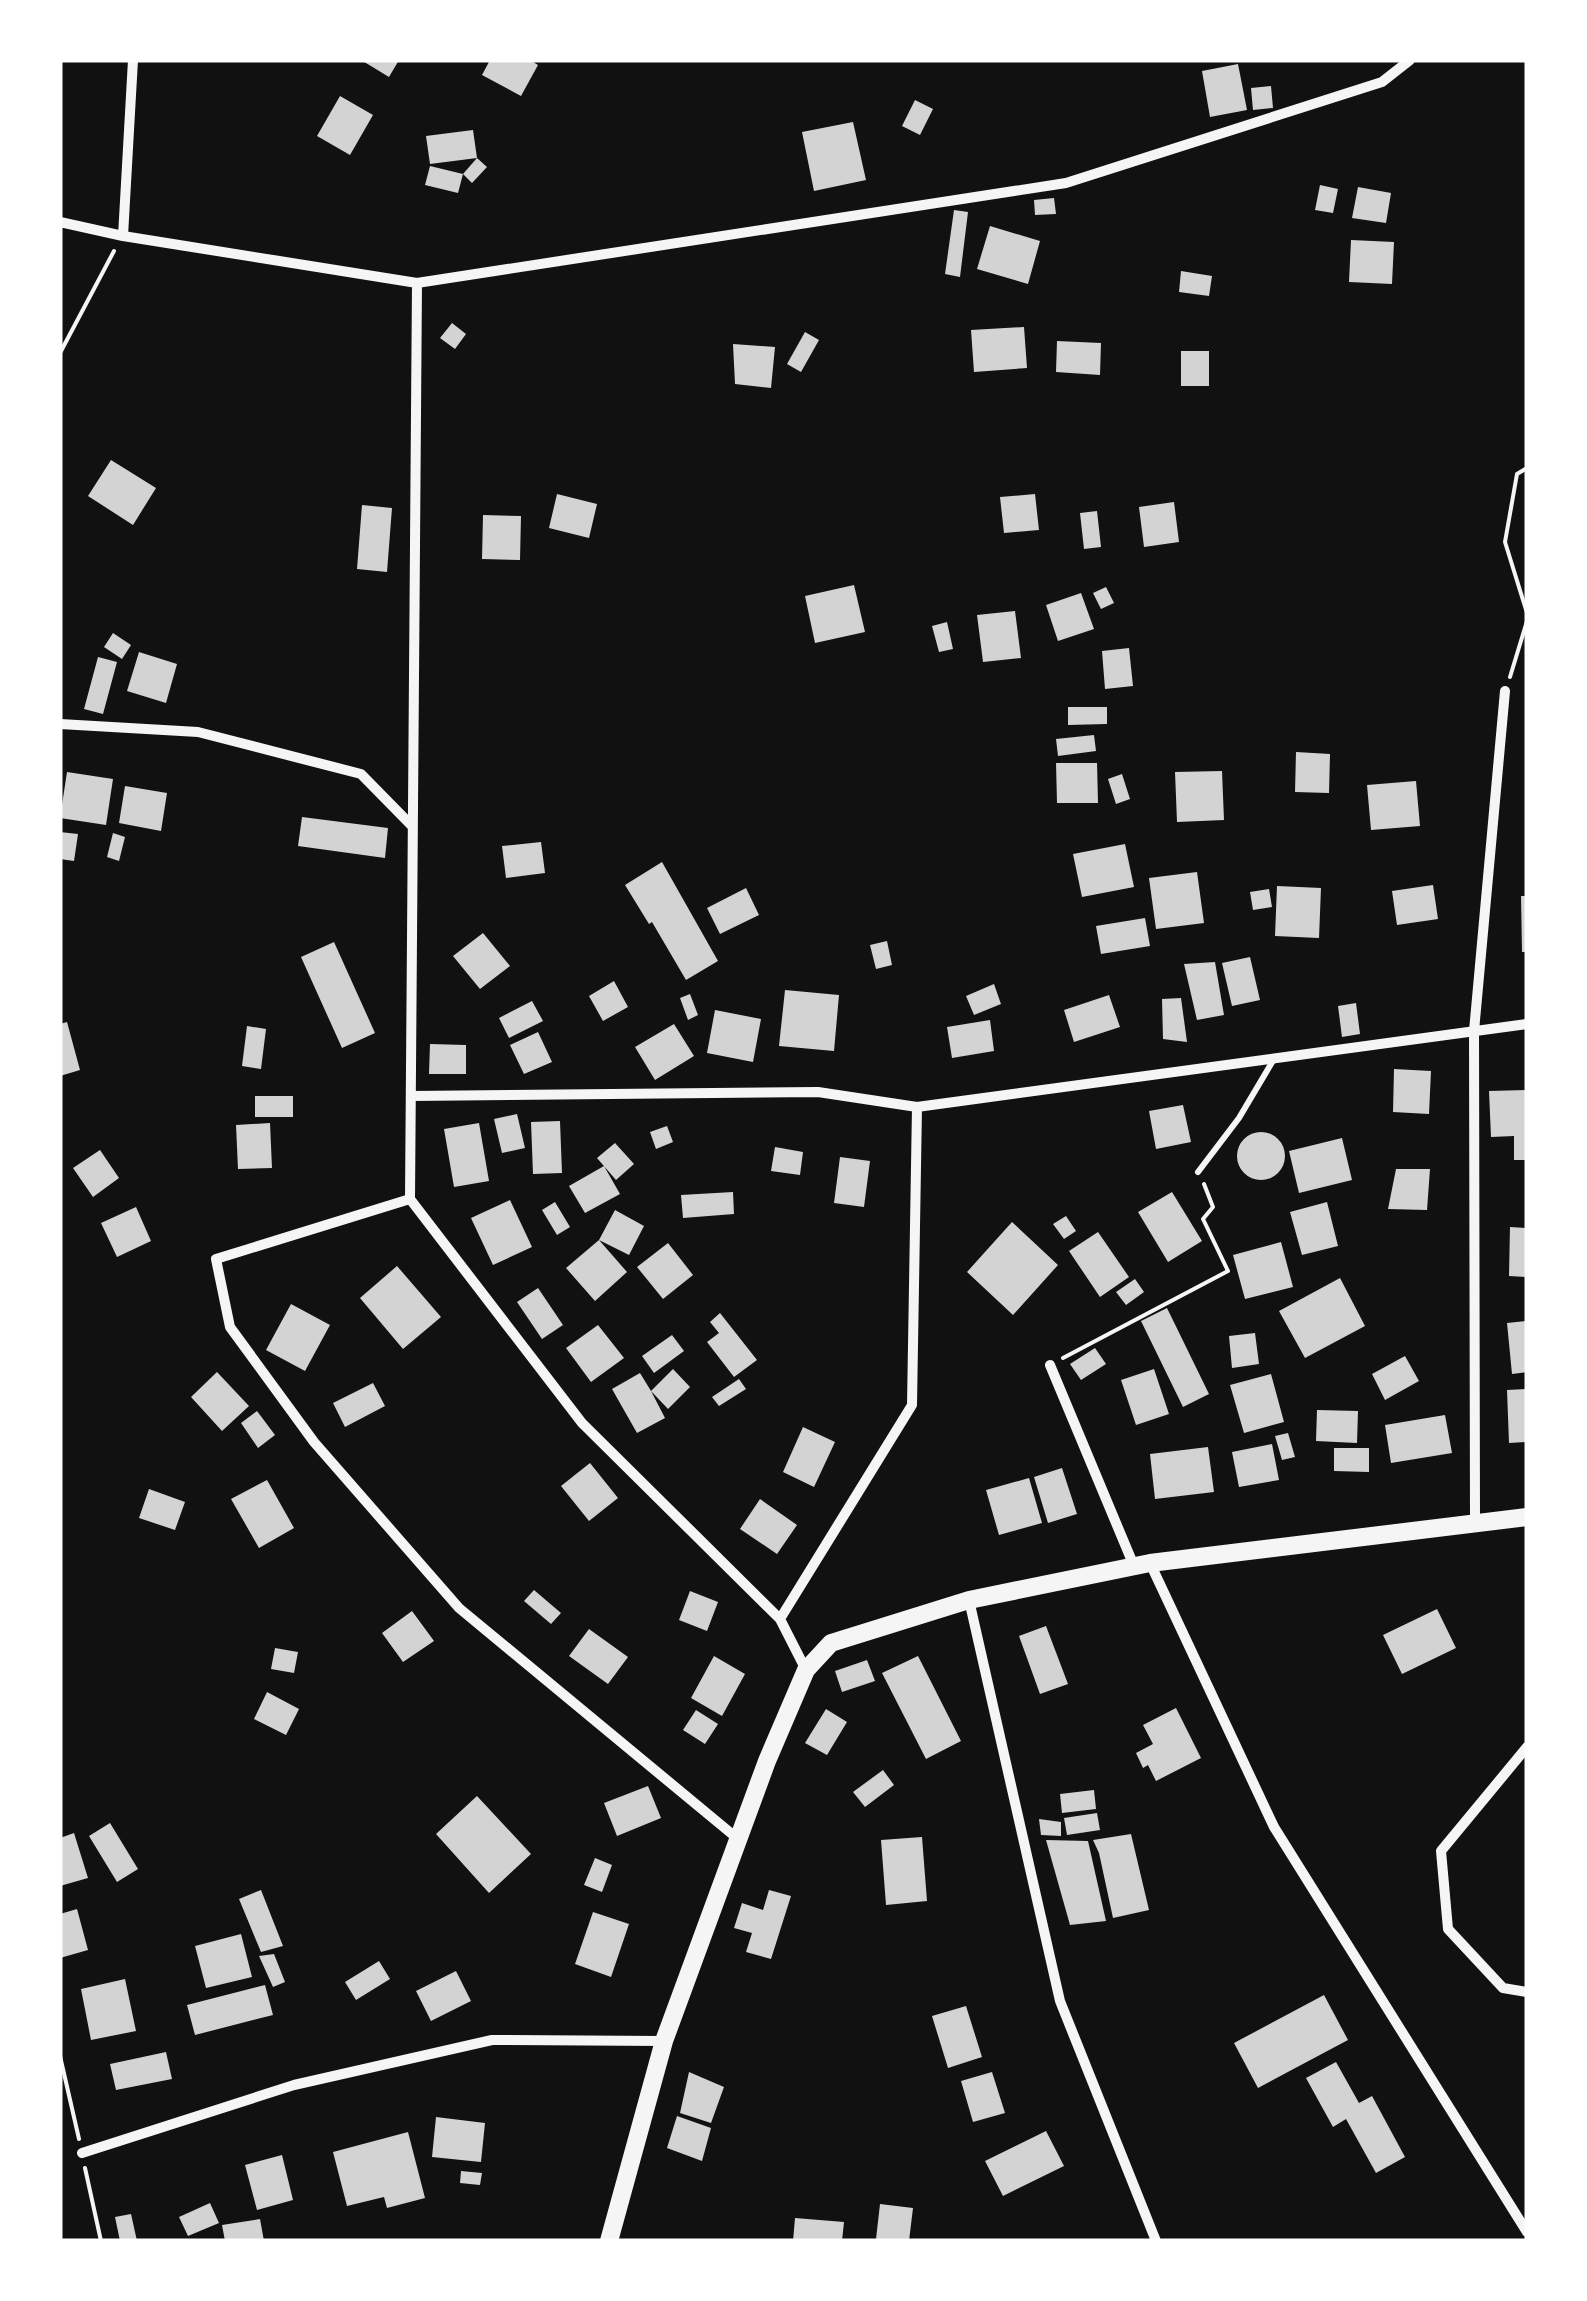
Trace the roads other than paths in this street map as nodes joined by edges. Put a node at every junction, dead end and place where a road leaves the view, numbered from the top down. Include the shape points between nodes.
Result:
1 (133, 60) edge
2 (1410, 60) edge
3 (60, 222) edge
4 (122, 236) junction
5 (416, 282) junction
6 (1505, 691) road end
7 (60, 724) edge
8 (412, 827) junction
9 (1527, 1024) edge
10 (1474, 1031) junction
11 (1275, 1058) junction
12 (410, 1096) junction
13 (917, 1107) junction
14 (1198, 1172) road end
15 (410, 1200) junction
16 (1050, 1365) road end
17 (1527, 1517) edge
18 (1475, 1521) junction
19 (1142, 1564) junction
20 (969, 1600) junction
21 (780, 1620) junction
22 (806, 1670) junction
23 (1527, 1748) edge
24 (738, 1839) junction
25 (1527, 1992) edge
26 (664, 2041) junction
27 (82, 2153) dead end
28 (1527, 2203) edge
29 (1512, 2208) junction
30 (1527, 2232) edge
31 (609, 2241) edge
32 (1156, 2241) edge

1 - 4 street
2 - 5 street via 1382,82 1066,183
3 - 4 street
4 - 5 street
5 - 8 street
6 - 10 street
7 - 8 street via 198,732 361,774
8 - 12 street
9 - 10 street
10 - 11 street
10 - 18 street
11 - 13 street
11 - 14 lane
12 - 13 street via 818,1092
12 - 15 street
13 - 21 street via 912,1405
15 - 21 street via 582,1423
15 - 24 street via 216,1260 230,1327 314,1442 459,1608
16 - 19 street
17 - 18 main road
18 - 19 main road
19 - 20 main road
19 - 29 street via 1274,1827
20 - 22 main road via 831,1643
20 - 32 street via 1060,2001
21 - 22 street
22 - 24 main road
23 - 25 street via 1441,1851 1448,1928 1503,1988
24 - 26 main road
26 - 27 street via 492,2040 294,2085
26 - 31 main road
28 - 29 street
29 - 30 street

